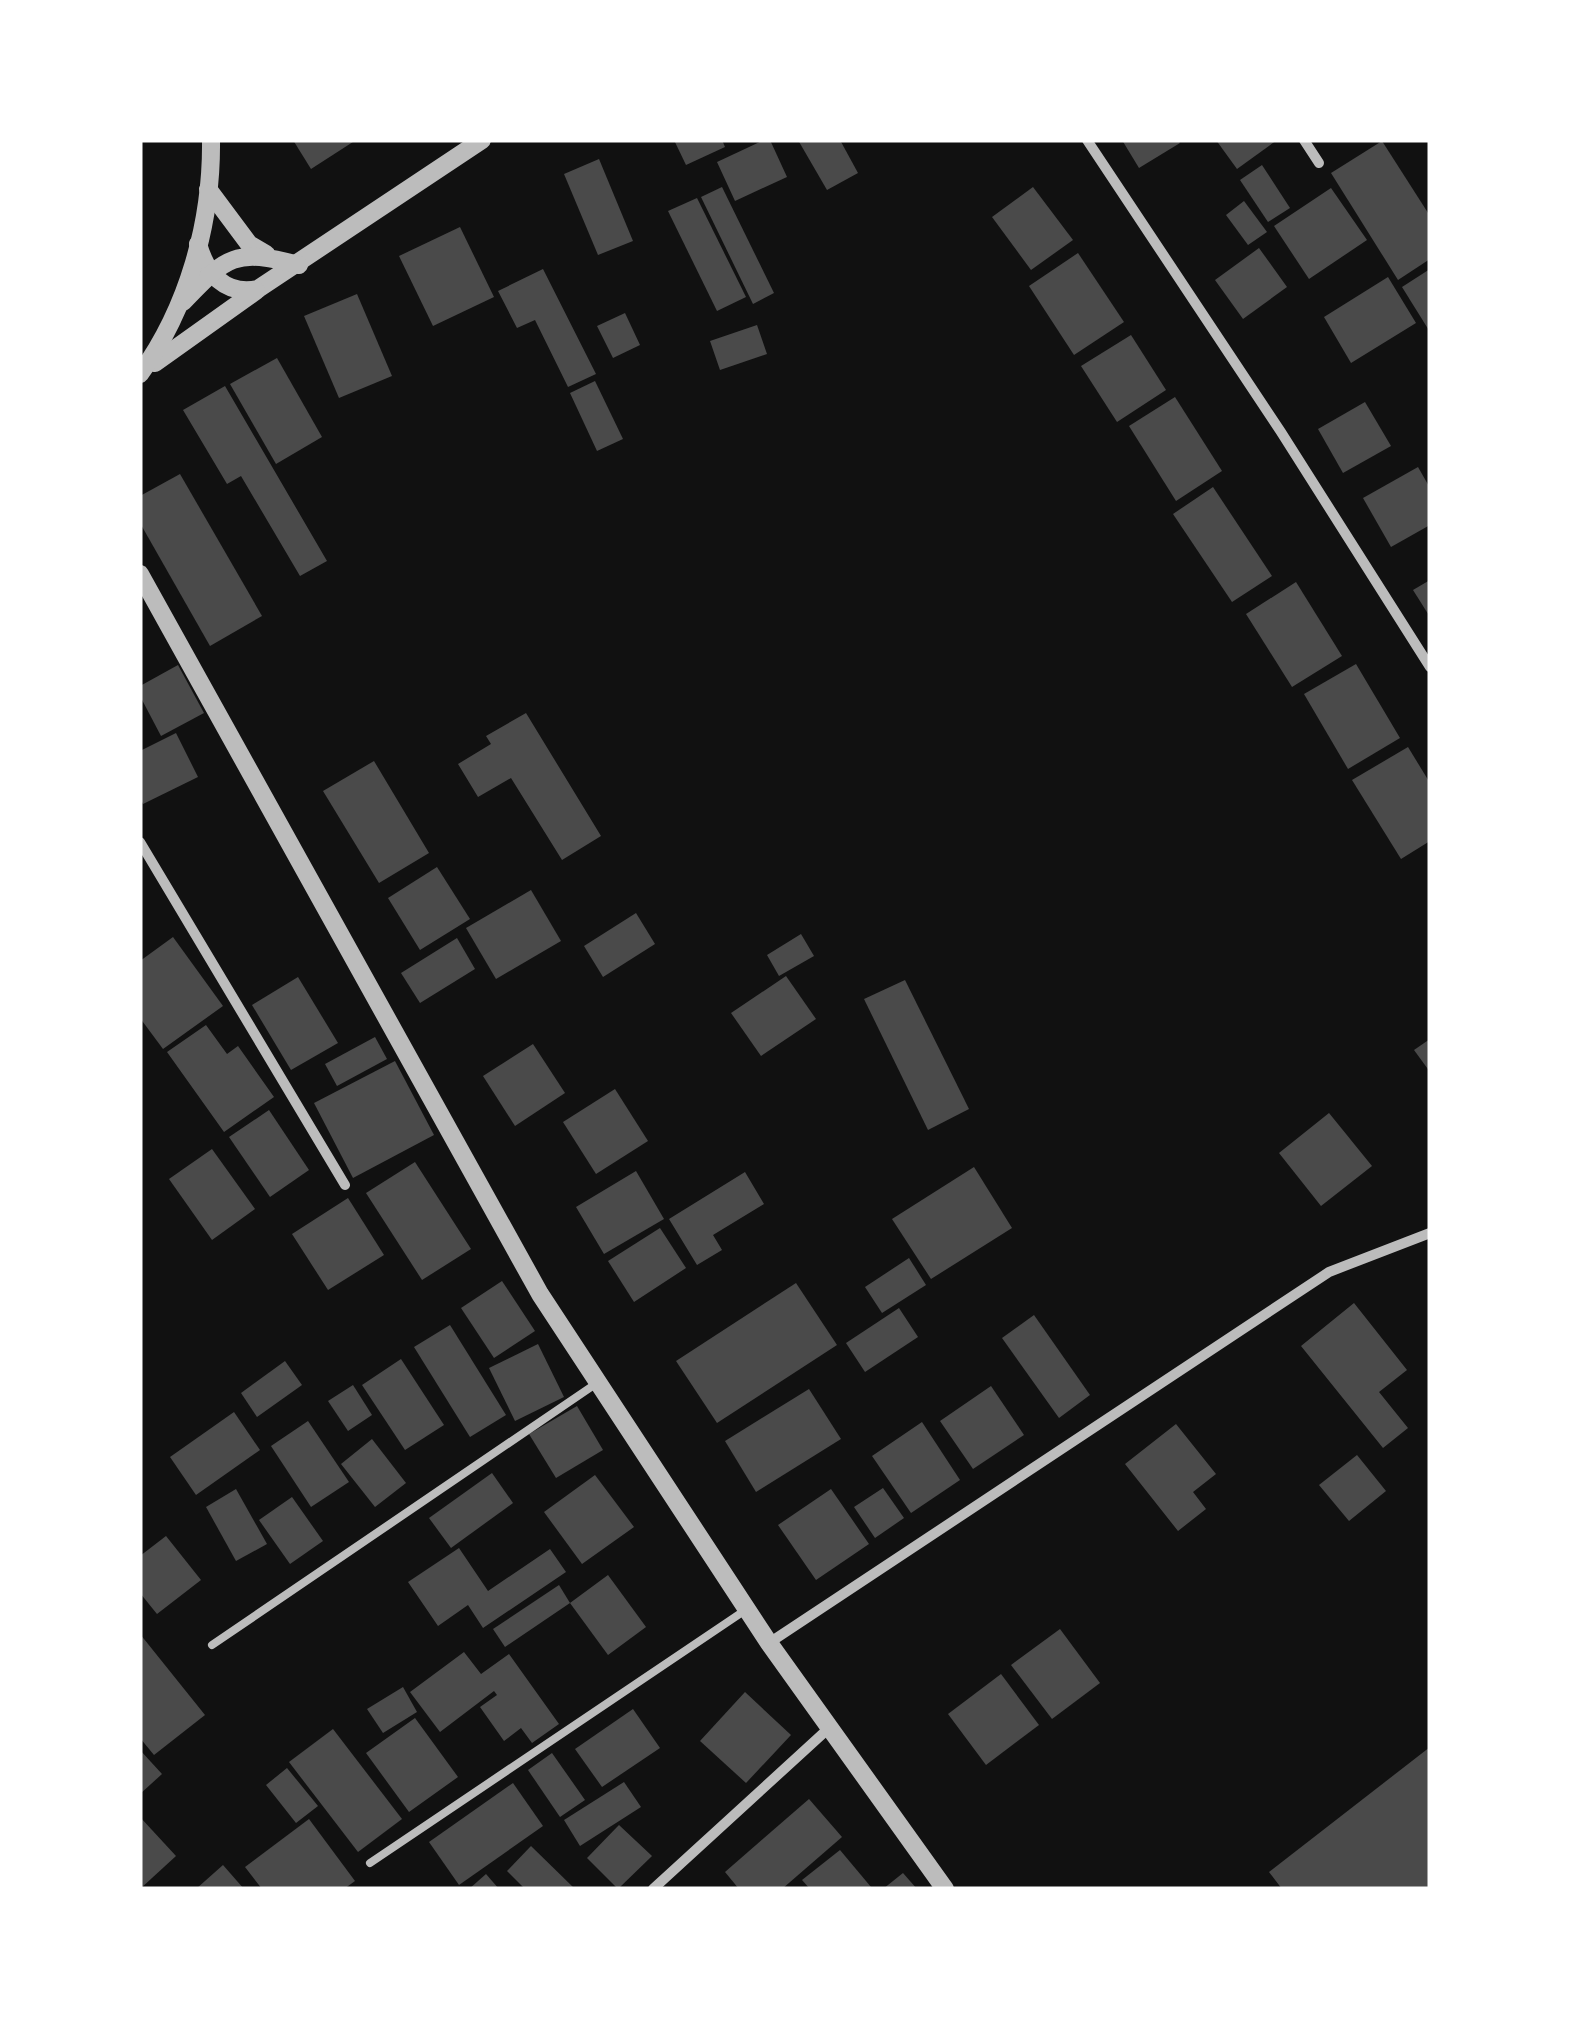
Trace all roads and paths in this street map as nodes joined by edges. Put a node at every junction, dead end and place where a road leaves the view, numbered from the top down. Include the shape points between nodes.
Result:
1 (210, 140) edge
2 (482, 140) edge
3 (1087, 140) edge
4 (1304, 140) edge
5 (1319, 163) dead end
6 (208, 189) junction
7 (198, 244) junction
8 (270, 257) junction
9 (299, 265) junction
10 (212, 273) junction
11 (258, 289) junction
12 (180, 306) junction
13 (140, 376) edge
14 (140, 574) edge
15 (1430, 667) edge
16 (140, 842) edge
17 (344, 1185) dead end
18 (1430, 1232) edge
19 (598, 1382) junction
20 (747, 1609) junction
21 (769, 1643) junction
22 (212, 1645) dead end
23 (829, 1728) junction
24 (370, 1863) dead end
25 (653, 1889) edge
26 (946, 1889) edge

1 - 6 street
2 - 9 street
3 - 15 street
4 - 5 street
6 - 7 street
6 - 8 street via 249,244
7 - 10 street
7 - 12 street
8 - 9 street
8 - 10 street via 246,255
9 - 11 street
10 - 11 street via 237,291
10 - 12 street
11 - 13 street
12 - 13 street
14 - 19 street via 530,1277
16 - 17 street
18 - 21 street via 1329,1272
19 - 20 street
19 - 22 lane
20 - 21 street
20 - 24 lane
21 - 23 street
23 - 25 street
23 - 26 street

